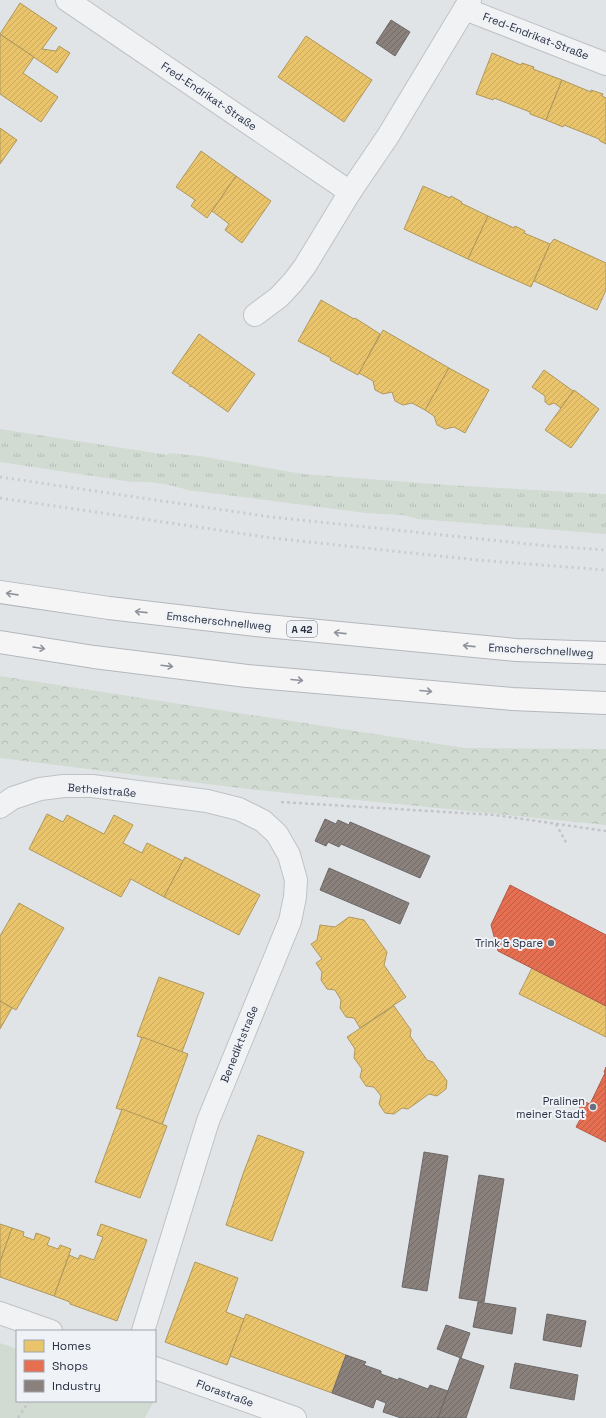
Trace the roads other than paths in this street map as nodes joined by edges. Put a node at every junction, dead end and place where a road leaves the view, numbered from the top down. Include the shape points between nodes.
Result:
1 (67, 0) edge
2 (468, 4) edge
3 (606, 64) edge
4 (350, 192) junction
5 (255, 315) dead end
6 (0, 592) edge
7 (0, 642) edge
8 (606, 653) edge
9 (606, 702) edge
10 (207, 802) joint
11 (0, 807) edge
12 (0, 1313) edge
13 (48, 1330) edge
14 (143, 1330) edge
15 (156, 1368) edge
16 (295, 1418) edge

1 - 4 street, Fred-Endrikat-Straße
2 - 3 street, Fred-Endrikat-Straße
2 - 4 street, Fred-Endrikat-Straße via 388,136
4 - 5 street, Fred-Endrikat-Straße via 293,282
8 -> 6 highway, Emscherschnellweg / A 42 via 516,650 271,626 109,608
7 -> 9 highway via 94,657 247,676 512,698
10 - 11 street, Bethelstraße via 92,786 64,786 40,789 13,798
10 - 14 street, Benediktstraße via 239,809 262,821 277,834 289,855 296,880 296,897 208,1121
12 - 13 street
15 - 16 street, Florastraße

